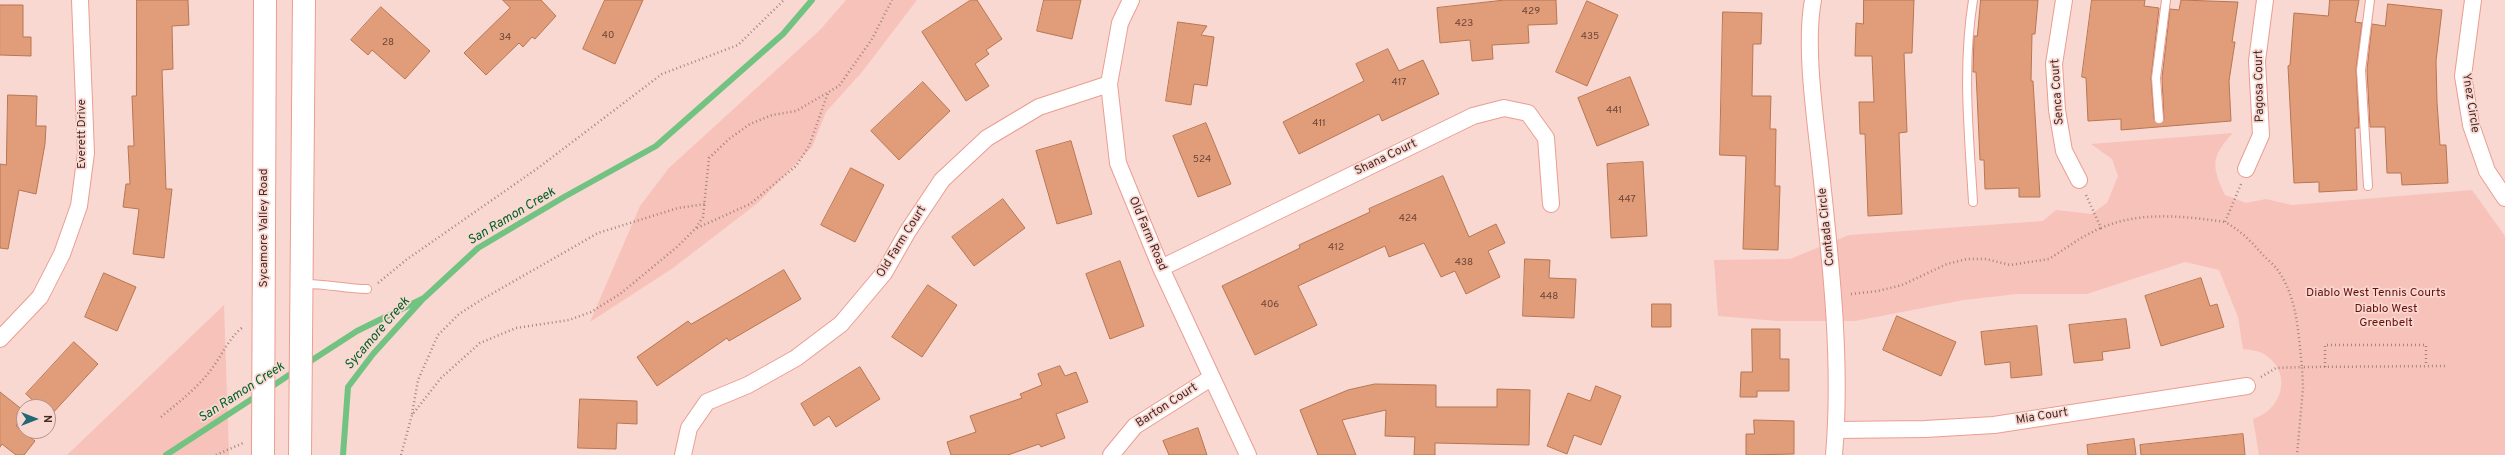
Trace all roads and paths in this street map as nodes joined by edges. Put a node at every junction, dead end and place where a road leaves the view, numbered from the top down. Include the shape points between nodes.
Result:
1 (80, 0) edge
2 (265, 0) edge
3 (304, 0) edge
4 (784, 0) edge
5 (892, 0) edge
6 (1131, 0) edge
7 (1813, 0) edge
8 (1973, 0) edge
9 (2064, 0) edge
10 (2166, 0) edge
11 (2265, 0) edge
12 (2370, 0) edge
13 (2473, 0) edge
14 (1109, 84) junction
15 (828, 92) junction
16 (2159, 119) dead end
17 (2246, 169) joint
18 (2079, 180) joint
19 (2368, 186) dead end
20 (2505, 198) edge
21 (1973, 202) dead end
22 (705, 204) junction
23 (1551, 204) dead end
24 (2225, 222) junction
25 (2102, 227) junction
26 (696, 228) junction
27 (1161, 268) junction
28 (302, 284) junction
29 (367, 289) joint
30 (1851, 294) dead end
31 (265, 309) junction
32 (0, 339) edge
33 (2426, 366) junction
34 (2446, 366) dead end
35 (2302, 367) junction
36 (2325, 367) junction
37 (1211, 378) junction
38 (2247, 386) joint
39 (412, 415) junction
40 (161, 417) dead end
41 (1836, 430) junction
42 (263, 441) edge
43 (216, 455) edge
44 (300, 455) edge
45 (401, 455) edge
46 (683, 455) edge
47 (1111, 455) edge
48 (1248, 455) edge
49 (1834, 455) edge
50 (2297, 455) edge

1 - 32 street, Everett Drive via 86,153 80,206 62,254 40,297
2 - 31 main road, Sycamore Valley Road
3 - 28 main road
4 - 29 path via 738,45 662,74 538,168
5 - 15 path via 872,39 838,86
6 - 14 street, Old Farm Road via 1120,23
7 - 41 street, Contada Circle via 1811,52 1815,118 1833,282
8 - 21 lane via 1966,53
9 - 18 street, Senca Court via 2054,64 2057,110 2064,150
10 - 16 lane via 2156,78
11 - 17 street, Pagosa Court via 2257,61 2261,135
12 - 19 lane via 2360,70
13 - 20 street, Ynez Circle via 2463,76 2471,125 2486,171
14 - 27 street, Old Farm Road via 1118,163
14 - 46 street, Old Farm Court via 1039,107 987,138 942,180 884,273 841,324 796,358 748,385 707,402 689,428
15 - 22 path via 796,111 772,115 750,124 729,139 709,158
15 - 26 path via 814,134 796,166 750,204
17 - 24 path via 2237,198
18 - 25 path
22 - 26 path via 703,217
22 - 39 path via 678,208 598,233 460,314 438,335 418,380
23 - 27 street, Shana Court via 1546,138 1528,113 1504,108 1473,116
24 - 25 path via 2194,217 2156,216 2111,223
24 - 35 path via 2240,230 2277,268 2287,285 2297,318
25 - 30 path via 2049,259 2010,265 1986,259 1967,259 1948,264 1902,285 1878,292
26 - 39 path via 620,294 591,312 569,320 516,328 480,343 441,378
27 - 37 street, Old Farm Road
28 - 29 lane
28 - 44 main road
31 - 40 path via 228,342 213,367 195,389
31 - 42 main road, Sycamore Valley Road
33 - 34 path
33 - 36 path
33 - 36 path via 2426,345 2325,345
35 - 36 path
35 - 38 path via 2276,368
35 - 50 path via 2303,388
37 - 47 street, Barton Court via 1135,426
37 - 48 street, Old Farm Road
38 - 41 street, Mia Court via 1994,424 1925,429
39 - 45 path
41 - 49 street, Contada Circle
42 - 43 path via 240,444

